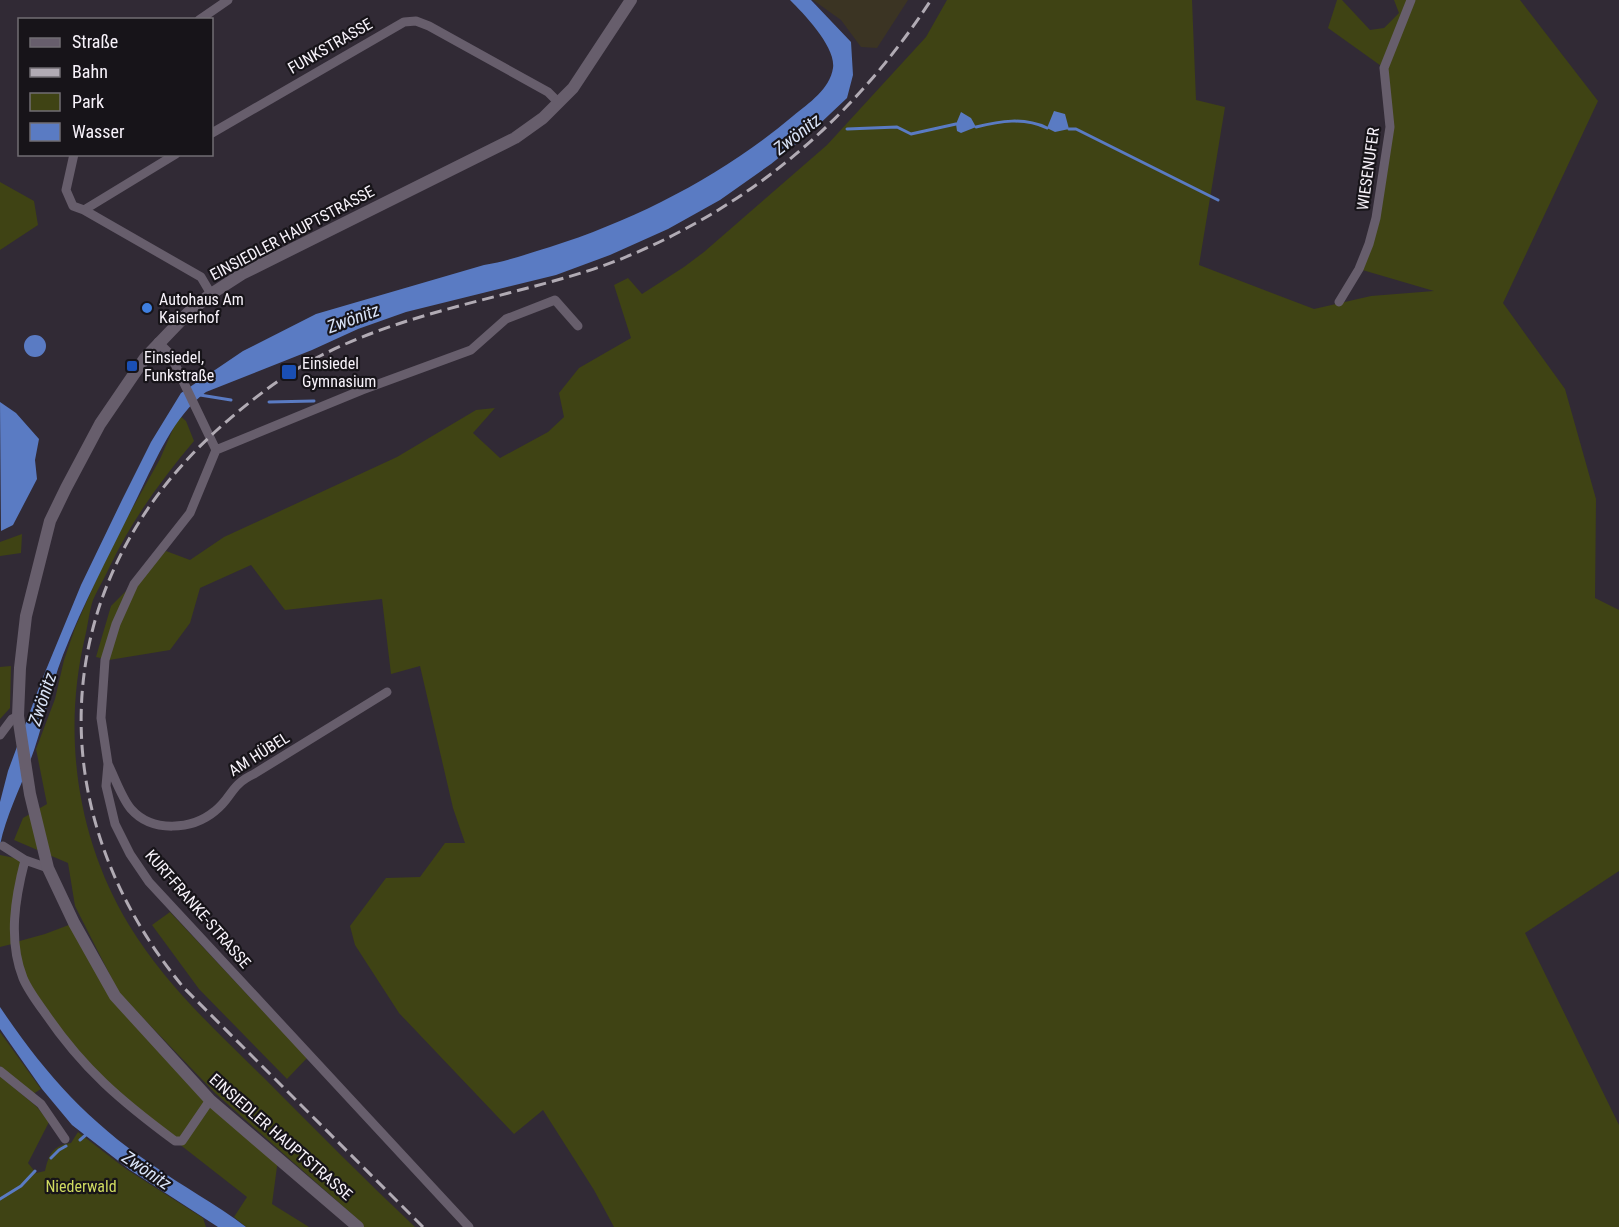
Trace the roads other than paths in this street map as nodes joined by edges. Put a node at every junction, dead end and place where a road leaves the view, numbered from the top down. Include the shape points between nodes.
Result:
1 (228, 0) edge
2 (631, 0) edge
3 (1411, 0) edge
4 (202, 18) edge
5 (559, 103) junction
6 (213, 132) edge
7 (74, 156) edge
8 (173, 156) edge
9 (84, 210) junction
10 (211, 294) junction
11 (1340, 302) dead end
12 (578, 326) dead end
13 (158, 342) junction
14 (216, 450) junction
15 (387, 692) dead end
16 (18, 716) junction
17 (0, 735) edge
18 (108, 764) junction
19 (3, 846) dead end
20 (25, 860) junction
21 (48, 868) junction
22 (0, 1071) edge
23 (210, 1100) junction
24 (65, 1138) dead end
25 (358, 1227) edge
26 (469, 1227) edge

1 - 4 street
2 - 5 main road, EINSIEDLER HAUPTSTRASSE
3 - 11 street, WIESENUFER via 1384,68 1390,127 1370,244
5 - 6 street, FUNKSTRASSE via 548,92 429,26 404,22
5 - 10 main road, EINSIEDLER HAUPTSTRASSE via 515,138 242,274
7 - 9 street via 66,190 73,206
8 - 9 street
9 - 10 street via 201,277
10 - 13 main road, EINSIEDLER HAUPTSTRASSE
12 - 14 street via 555,300 506,319 471,350
13 - 14 street via 170,354
13 - 16 main road, EINSIEDLER HAUPTSTRASSE via 100,424 50,521 26,615
14 - 18 street, KURT-FRANKE-STRASSE via 190,513 134,585 116,624 105,660 101,718
15 - 18 street, AM HÜBEL via 243,779 214,812 190,824 160,826 138,814 130,808
16 - 17 street
16 - 21 main road, EINSIEDLER HAUPTSTRASSE via 30,794
18 - 26 street, KURT-FRANKE-STRASSE via 106,786 115,824 149,882
19 - 20 street
20 - 21 street
20 - 23 street via 17,892 15,929 20,966 30,990 53,1024 105,1086 174,1141 183,1141
21 - 23 main road, EINSIEDLER HAUPTSTRASSE via 115,996
22 - 24 street via 41,1104
23 - 25 main road, EINSIEDLER HAUPTSTRASSE

